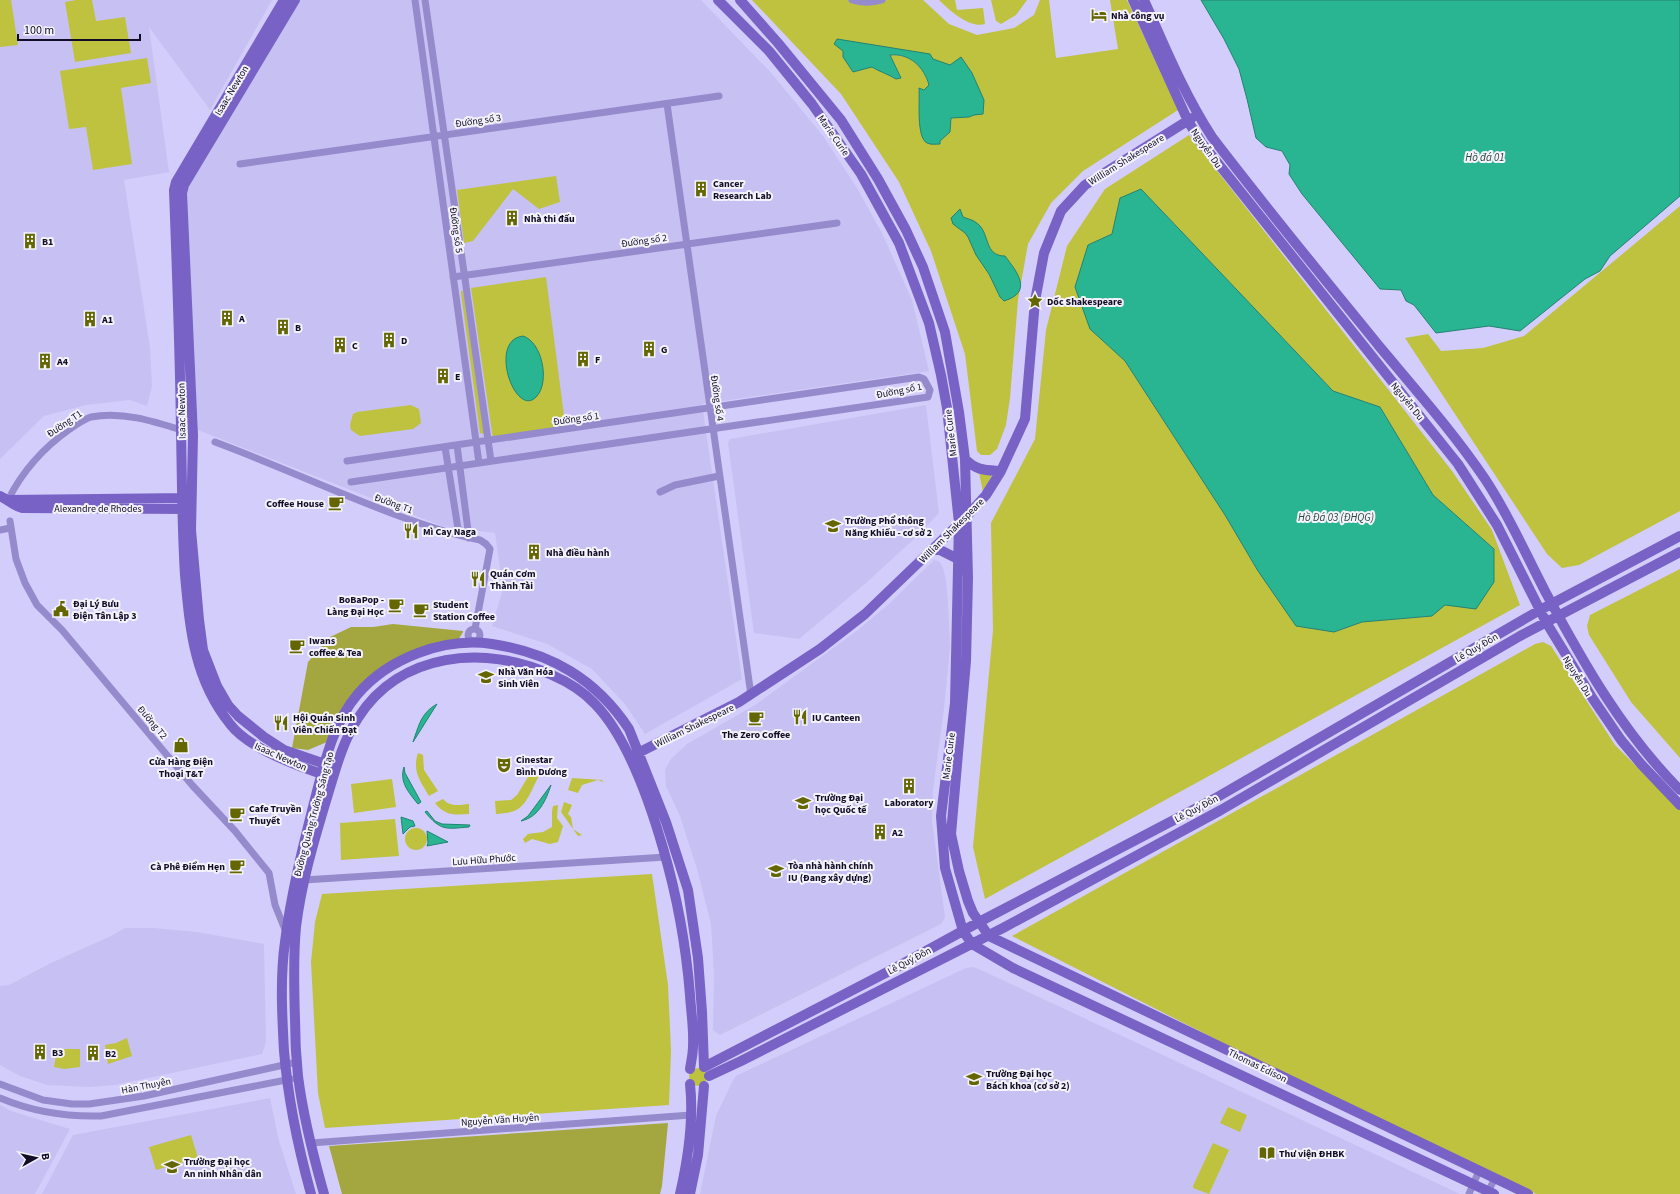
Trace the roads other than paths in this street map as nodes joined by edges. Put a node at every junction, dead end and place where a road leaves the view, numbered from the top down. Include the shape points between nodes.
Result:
1 (284, 0) edge
2 (295, 0) edge
3 (415, 0) edge
4 (425, 0) edge
5 (718, 0) edge
6 (740, 0) edge
7 (852, 0) edge
8 (882, 0) edge
9 (1133, 0) edge
10 (1144, 0) edge
11 (719, 96) dead end
12 (822, 98) junction
13 (667, 104) junction
14 (812, 104) junction
15 (1198, 115) junction
16 (1188, 120) junction
17 (444, 135) junction
18 (434, 137) junction
19 (240, 164) dead end
20 (837, 223) dead end
21 (686, 244) junction
22 (464, 275) junction
23 (453, 277) junction
24 (710, 408) junction
25 (713, 429) junction
26 (181, 430) junction
27 (193, 435) junction
28 (488, 441) junction
29 (215, 442) dead end
30 (476, 442) junction
31 (458, 445) junction
32 (445, 447) junction
33 (965, 459) junction
34 (347, 461) dead end
35 (491, 461) junction
36 (479, 463) junction
37 (460, 466) junction
38 (448, 468) junction
39 (1001, 471) junction
40 (719, 476) junction
41 (351, 482) dead end
42 (660, 492) dead end
43 (4, 498) edge
44 (187, 498) junction
45 (187, 509) junction
46 (967, 516) junction
47 (959, 523) junction
48 (0, 530) edge
49 (459, 535) junction
50 (1680, 536) edge
51 (469, 538) junction
52 (931, 550) junction
53 (1680, 552) edge
54 (958, 559) junction
55 (1552, 604) junction
56 (1540, 610) junction
57 (1559, 615) junction
58 (1546, 622) junction
59 (474, 642) junction
60 (476, 656) junction
61 (750, 695) junction
62 (1355, 716) junction
63 (1363, 728) junction
64 (634, 755) junction
65 (1277, 762) junction
66 (323, 769) junction
67 (335, 773) junction
68 (1285, 774) junction
69 (1680, 790) edge
70 (1214, 799) junction
71 (1680, 806) edge
72 (1221, 810) junction
73 (666, 857) junction
74 (304, 880) junction
75 (979, 922) junction
76 (963, 931) junction
77 (291, 934) junction
78 (989, 936) junction
79 (972, 944) junction
80 (897, 967) junction
81 (903, 979) junction
82 (1101, 990) junction
83 (1094, 1006) junction
84 (297, 1062) junction
85 (286, 1064) junction
86 (704, 1067) junction
87 (690, 1069) junction
88 (709, 1076) junction
89 (298, 1078) junction
90 (287, 1079) junction
91 (0, 1084) edge
92 (690, 1084) junction
93 (704, 1086) junction
94 (0, 1098) edge
95 (691, 1115) junction
96 (311, 1143) junction
97 (1479, 1171) junction
98 (1495, 1178) junction
99 (1474, 1184) junction
100 (1490, 1193) edge
101 (311, 1194) edge
102 (324, 1194) edge
103 (680, 1194) edge
104 (690, 1194) edge
105 (1469, 1194) edge
106 (1528, 1194) edge

1 - 26 street, Isaac Newton via 176,182 174,190
2 - 27 street, Isaac Newton via 182,193
3 - 18 street, Đường số 5
4 - 17 street, Đường số 5
5 - 14 street, Marie Curie via 769,51
6 - 12 street, Marie Curie
7 - 8 street
9 - 16 street, Nguyễn Du
10 - 15 street, Nguyễn Du
11 - 13 street, Đường số 3
12 - 14 street
12 - 33 street, Marie Curie via 841,120 878,179 923,267 944,332
13 - 17 street, Đường số 3
13 - 21 street, Đường số 4
14 - 47 street, Marie Curie via 861,174 899,243 929,323 944,394
15 - 16 street, William Shakespeare
15 - 55 street, Nguyễn Du via 1246,182 1484,477 1507,515
16 - 39 street, William Shakespeare via 1085,185 1061,211 1044,253 1035,300 1025,419
16 - 56 street, Nguyễn Du via 1212,156 1458,464 1497,525
17 - 18 street, Đường số 3
17 - 22 street, Đường số 5
18 - 19 street, Đường số 3
18 - 23 street, Đường số 5
20 - 21 street, Đường số 2
21 - 22 street, Đường số 2
21 - 24 street, Đường số 4
22 - 23 street, Đường số 2
22 - 28 street, Đường số 5
23 - 30 street, Đường số 5
24 - 25 street, Đường số 4
24 - 25 street, Đường số 1 via 919,377 924,379 930,390 928,397
24 - 28 street, Đường số 1
25 - 35 street, Đường số 1
25 - 40 street, Đường số 4
26 - 27 street
26 - 43 street, Đường T1 via 157,422 119,416 90,417 53,440 35,458
26 - 44 street, Isaac Newton
27 - 44 street, Isaac Newton
28 - 30 street, Đường số 1
28 - 35 street, Đường số 5
29 - 49 street, Đường T1 via 287,469 358,501 440,531
30 - 31 street, Đường số 1
30 - 36 street, Đường số 5
31 - 32 street, Đường số 1
31 - 37 street
32 - 34 street, Đường số 1
32 - 38 street
33 - 39 street via 973,467
33 - 46 street, Marie Curie
35 - 36 street, Đường số 1
36 - 37 street, Đường số 1
37 - 38 street, Đường số 1
37 - 51 street
38 - 41 street, Đường số 1
38 - 49 street
39 - 46 street, William Shakespeare via 986,495
40 - 42 street via 674,485
40 - 61 street, Đường số 4
43 - 44 street, Alexandre de Rhodes
43 - 45 street, Alexandre de Rhodes via 16,507 22,508
44 - 45 street, Isaac Newton
45 - 66 street, Isaac Newton via 182,532 189,621 194,652 210,693 230,726 250,742 267,752
46 - 47 street, William Shakespeare
46 - 75 street, Marie Curie via 966,661 951,834 968,901
47 - 52 street, William Shakespeare
47 - 54 street, Marie Curie
48 - 77 street, Đường T2 via 10,525 16,559 37,605 62,630 269,873 275,905
49 - 51 street, Đường T1
50 - 55 street, Lê Quý Đôn
51 - 59 street, Đường T1 via 480,540 490,549 475,629 468,635
52 - 54 street via 940,550
52 - 61 street, William Shakespeare via 861,617 820,649
53 - 57 street, Lê Quý Đôn
54 - 76 street, Marie Curie via 955,703 941,816 945,868
55 - 56 street, Lê Quý Đôn
55 - 57 street, Nguyễn Du
56 - 58 street, Nguyễn Du
56 - 62 street, Lê Quý Đôn
57 - 58 street, Lê Quý Đôn
57 - 69 street, Nguyễn Du via 1606,698 1645,752
58 - 63 street, Lê Quý Đôn
58 - 71 street, Nguyễn Du via 1621,740
59 - 60 street
59 - 64 street, Đường Quảng Trường Sáng Tạo via 522,651 565,668 582,679 600,693 629,729
59 - 66 street, Đường Quảng Trường Sáng Tạo via 449,644 423,651 396,664 372,681 356,695 345,713
60 - 64 street, Đường Quảng Trường Sáng Tạo via 530,666 577,688 608,719
60 - 67 street, Đường Quảng Trường Sáng Tạo via 430,664 399,678 384,689 358,718
61 - 64 street, William Shakespeare via 722,712
62 - 63 street
62 - 65 street, Lê Quý Đôn
63 - 68 street, Lê Quý Đôn
64 - 73 street, Đường Quảng Trường Sáng Tạo
64 - 86 street, Đường Quảng Trường Sáng Tạo via 666,822 688,890 699,966
65 - 68 street
65 - 70 street, Lê Quý Đôn
66 - 67 street, Isaac Newton
66 - 77 street, Đường Quảng Trường Sáng Tạo via 297,873
67 - 74 street, Đường Quảng Trường Sáng Tạo
68 - 72 street, Lê Quý Đôn
70 - 72 street
70 - 75 street, Lê Quý Đôn
72 - 78 street, Lê Quý Đôn
73 - 74 street, Lưu Hữu Phước
73 - 87 street, Đường Quảng Trường Sáng Tạo via 686,956 693,1046
74 - 77 street, Đường Quảng Trường Sáng Tạo
75 - 76 street, Lê Quý Đôn
75 - 78 street, Marie Curie
76 - 79 street, Marie Curie
76 - 80 street, Lê Quý Đôn
77 - 84 street, Đường Quảng Trường Sáng Tạo
77 - 85 street, Đường Quảng Trường Sáng Tạo via 283,958
78 - 79 street, Lê Quý Đôn
78 - 82 street, Thomas Edison
79 - 81 street, Lê Quý Đôn
79 - 83 street, Thomas Edison via 1012,968
80 - 81 street
80 - 86 street, Lê Quý Đôn
81 - 88 street, Lê Quý Đôn
82 - 83 street
82 - 97 street, Thomas Edison
83 - 99 street, Thomas Edison
84 - 85 street, Hàn Thuyên
84 - 89 street, Đường Quảng Trường Sáng Tạo
85 - 90 street, Đường Quảng Trường Sáng Tạo
85 - 91 street, Hàn Thuyên via 151,1094 90,1104 43,1100
86 - 87 street via 696,1066
86 - 88 street
87 - 92 street via 687,1076
88 - 93 street
89 - 90 street
89 - 96 street, Đường Quảng Trường Sáng Tạo
90 - 94 street via 101,1116 57,1115
90 - 101 street, Đường Quảng Trường Sáng Tạo via 292,1117
92 - 93 street via 696,1087
92 - 95 street
93 - 104 street via 698,1155
95 - 96 street, Nguyễn Văn Huyên
95 - 103 street
96 - 102 street, Đường Quảng Trường Sáng Tạo
97 - 98 street, Thomas Edison
97 - 99 street
98 - 100 street
98 - 106 street, Thomas Edison
99 - 100 street, Thomas Edison
99 - 105 street

